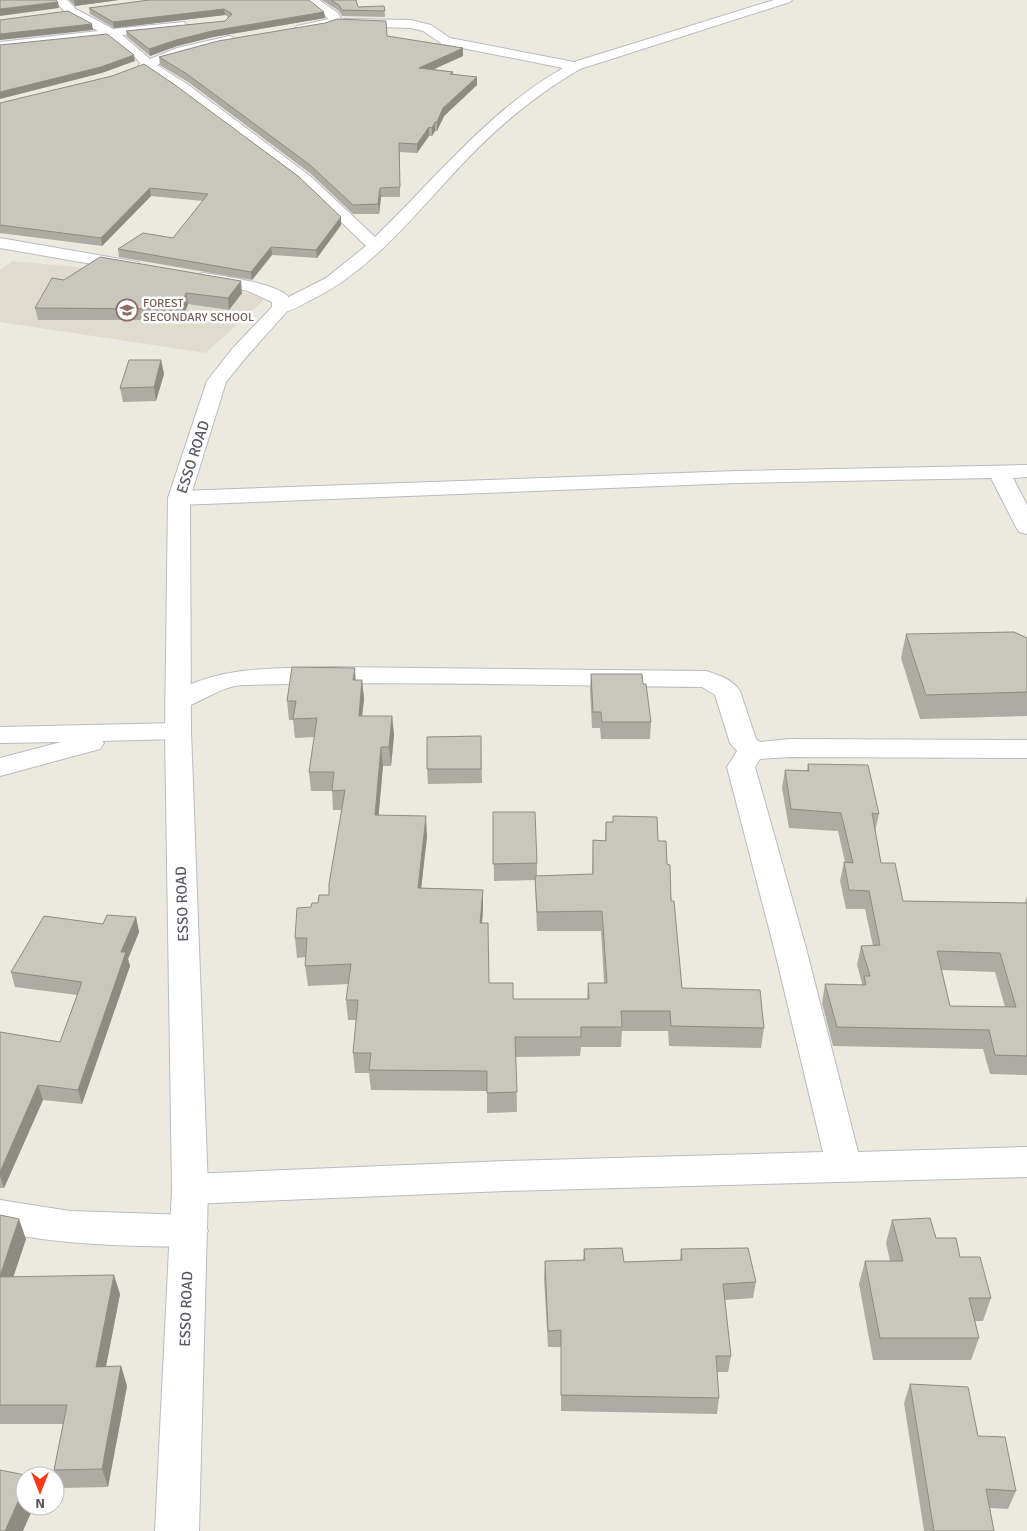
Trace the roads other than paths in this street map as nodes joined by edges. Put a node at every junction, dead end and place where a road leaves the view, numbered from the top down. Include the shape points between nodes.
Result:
1 (60, 0) edge
2 (311, 0) edge
3 (786, 0) edge
4 (89, 10) edge
5 (72, 12) junction
6 (53, 14) edge
7 (336, 21) junction
8 (196, 24) edge
9 (289, 31) edge
10 (109, 32) junction
11 (244, 37) edge
12 (0, 46) edge
13 (575, 66) junction
14 (142, 67) junction
15 (0, 243) edge
16 (376, 246) junction
17 (151, 269) edge
18 (188, 276) edge
19 (281, 308) junction
20 (1027, 471) edge
21 (999, 472) junction
22 (179, 498) junction
23 (1027, 527) edge
24 (178, 700) junction
25 (178, 731) junction
26 (132, 732) junction
27 (0, 735) edge
28 (754, 750) junction
29 (1027, 750) edge
30 (0, 767) edge
31 (1027, 1162) edge
32 (844, 1166) junction
33 (190, 1189) junction
34 (0, 1216) edge
35 (189, 1231) junction
36 (177, 1531) edge

1 - 5 street
2 - 7 street via 334,16
3 - 13 street, ESSO ROAD
4 - 5 street
5 - 6 street
5 - 10 street
7 - 9 street
7 - 13 street via 411,24 427,28 446,41
8 - 10 street
10 - 12 street
10 - 14 street via 141,56
11 - 14 street via 181,51
13 - 16 street, ESSO ROAD via 532,92
14 - 16 street via 182,87 305,178
15 - 17 street
16 - 19 street, ESSO ROAD via 332,281
18 - 19 street via 273,293 281,300
19 - 22 street, ESSO ROAD via 217,381
20 - 21 street
21 - 22 street via 737,477
21 - 23 street
22 - 24 street, ESSO ROAD
24 - 25 street, ESSO ROAD
24 - 28 street via 209,685 236,678 331,675 706,678 727,691 744,743
25 - 26 street
25 - 33 street, ESSO ROAD
26 - 27 street
26 - 30 street
28 - 29 street
28 - 32 street via 741,767
31 - 32 street
32 - 33 street
33 - 35 street, ESSO ROAD
34 - 35 street via 59,1225
35 - 36 street, ESSO ROAD

